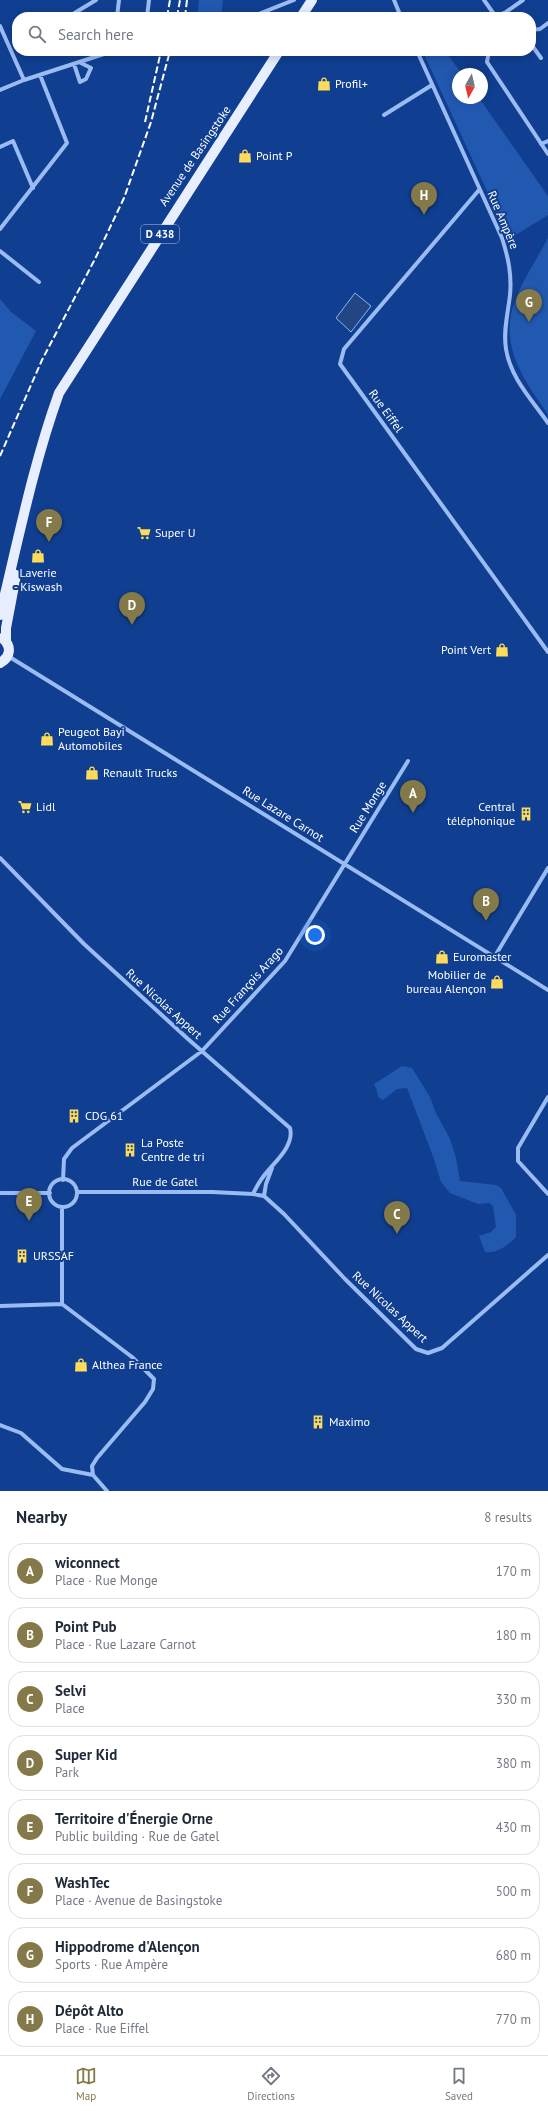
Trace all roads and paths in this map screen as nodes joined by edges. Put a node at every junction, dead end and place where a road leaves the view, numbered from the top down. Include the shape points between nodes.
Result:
1 (96, 0) edge
2 (119, 0) edge
3 (150, 0) edge
4 (294, 0) edge
5 (311, 0) edge
6 (394, 0) edge
7 (484, 0) edge
8 (523, 0) edge
9 (76, 12) edge
10 (118, 12) edge
11 (148, 12) edge
12 (264, 12) edge
13 (304, 12) edge
14 (399, 12) edge
15 (492, 12) edge
16 (506, 12) edge
17 (548, 23) edge
18 (0, 26) edge
19 (536, 29) edge
20 (536, 51) edge
21 (12, 53) edge
22 (13, 56) edge
23 (98, 56) edge
24 (276, 56) edge
25 (419, 56) edge
26 (488, 56) edge
27 (541, 58) dead end
28 (79, 62) junction
29 (74, 64) junction
30 (40, 75) junction
31 (24, 80) junction
32 (432, 85) junction
33 (0, 90) edge
34 (384, 115) dead end
35 (548, 140) edge
36 (541, 144) junction
37 (0, 147) edge
38 (548, 154) edge
39 (33, 188) junction
40 (479, 190) junction
41 (0, 229) edge
42 (0, 251) edge
43 (39, 282) dead end
44 (49, 420) junction
45 (548, 423) edge
46 (0, 615) edge
47 (3, 640) edge
48 (548, 652) edge
49 (4, 659) edge
50 (408, 761) dead end
51 (0, 858) edge
52 (345, 864) junction
53 (548, 868) edge
54 (495, 956) junction
55 (548, 990) edge
56 (202, 1051) junction
57 (548, 1097) edge
58 (273, 1166) junction
59 (63, 1180) junction
60 (77, 1192) junction
61 (0, 1193) edge
62 (50, 1193) junction
63 (254, 1194) junction
64 (548, 1194) edge
65 (264, 1196) junction
66 (62, 1207) junction
67 (548, 1255) edge
68 (62, 1304) junction
69 (0, 1306) edge
70 (0, 1425) edge
71 (93, 1475) junction
72 (107, 1491) edge

1 - 9 street
2 - 10 street
3 - 11 street
4 - 12 street
5 - 13 main road
6 - 14 street
7 - 15 street
8 - 16 street
17 - 19 street
18 - 21 street
20 - 27 street
22 - 31 street
23 - 28 street
24 - 44 main road, Avenue de Basingstoke / D 438 via 77,362 58,393
25 - 32 street, Rue Ampère
26 - 36 street via 487,62
28 - 29 street
28 - 29 street via 91,68 86,79 80,82
29 - 30 street
30 - 31 street
30 - 39 street via 67,143
31 - 33 street
32 - 34 street
32 - 40 street, Rue Ampère
35 - 36 street
36 - 38 street
37 - 39 street via 13,141
39 - 41 street
40 - 45 street, Rue Ampère via 509,258 505,326 506,349 511,368
40 - 48 street, Rue Eiffel via 344,349 340,364
42 - 43 street
44 - 46 main road, Avenue de Basingstoke / D 438 via 27,499
44 - 47 main road, Avenue de Basingstoke / D 438
47 - 49 main road, Avenue de Basingstoke via 9,649
49 - 52 street, Rue Lazare Carnot
50 - 52 street, Rue Monge
51 - 56 street, Rue Nicolas Appert via 80,940
52 - 54 street, Rue Lazare Carnot
52 - 56 street, Rue François Arago via 285,961
53 - 54 street
54 - 55 street, Rue Lazare Carnot
56 - 58 street, Rue Nicolas Appert via 290,1128 290,1141
56 - 59 street, Rue François Arago via 72,1148 64,1160
57 - 64 street via 517,1154 518,1161
58 - 63 street, Rue Nicolas Appert via 262,1177
58 - 65 street, Rue Nicolas Appert
59 - 60 street via 70,1181
59 - 62 street via 54,1183
60 - 63 street, Rue de Gatel
60 - 66 street via 72,1204
61 - 62 street
62 - 66 street via 53,1202
63 - 65 street
65 - 67 street, Rue Nicolas Appert via 416,1349 428,1354 442,1348
66 - 68 street
68 - 69 street
68 - 71 street via 132,1356 154,1380 153,1389 145,1402 97,1458 92,1466
70 - 71 street via 21,1433 62,1469
71 - 72 street

